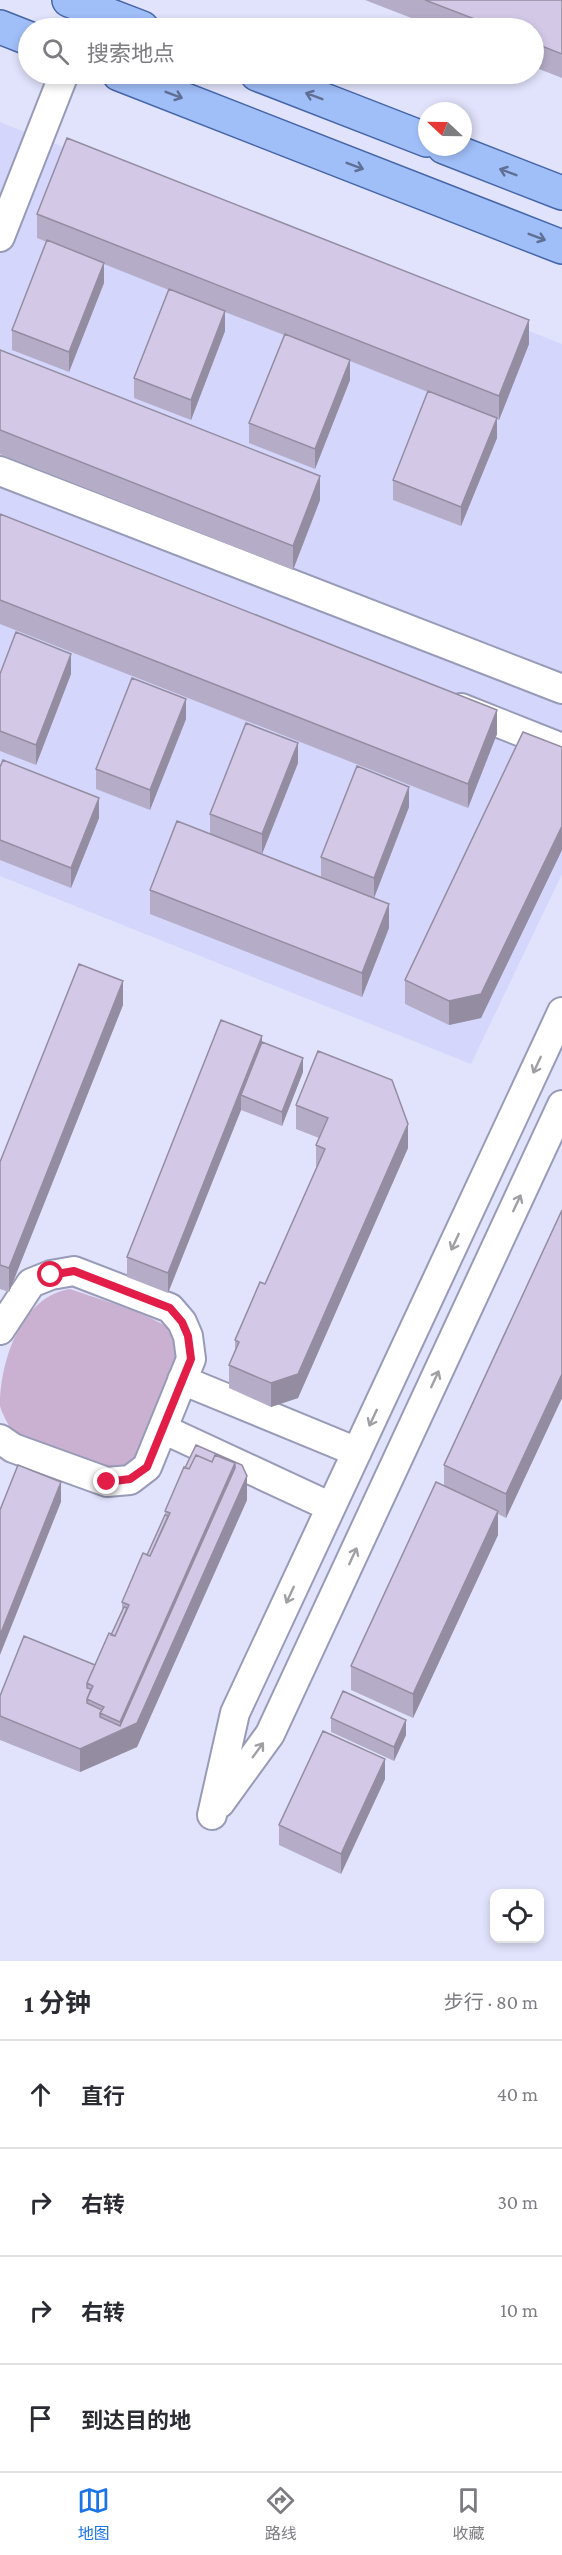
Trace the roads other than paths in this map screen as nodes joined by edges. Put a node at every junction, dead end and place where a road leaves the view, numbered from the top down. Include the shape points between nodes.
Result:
1 (69, 0) edge
2 (116, 18) edge
3 (0, 27) edge
4 (18, 34) edge
5 (60, 84) edge
6 (145, 84) edge
7 (282, 84) edge
8 (418, 137) edge
9 (467, 156) edge
10 (562, 193) edge
11 (0, 237) edge
12 (562, 247) edge
13 (0, 471) edge
14 (562, 689) edge
15 (439, 700) edge
16 (562, 748) edge
17 (562, 1012) edge
18 (560, 1112) edge
19 (0, 1330) edge
20 (182, 1380) junction
21 (163, 1429) junction
22 (0, 1439) edge
23 (357, 1452) junction
24 (331, 1507) junction

1 - 2 main road
3 - 4 main road
5 - 11 street
6 -> 12 main road
8 -> 7 main road
10 -> 9 main road
13 - 14 street
15 - 16 street
17 -> 23 street
24 -> 18 street via 235,1713 212,1815 270,1734
19 - 20 street via 31,1283 74,1271 170,1308 188,1336 191,1359
20 - 21 street
20 - 23 street
21 - 22 street via 147,1467 130,1479 107,1482 13,1448
21 - 24 street
23 - 24 street

